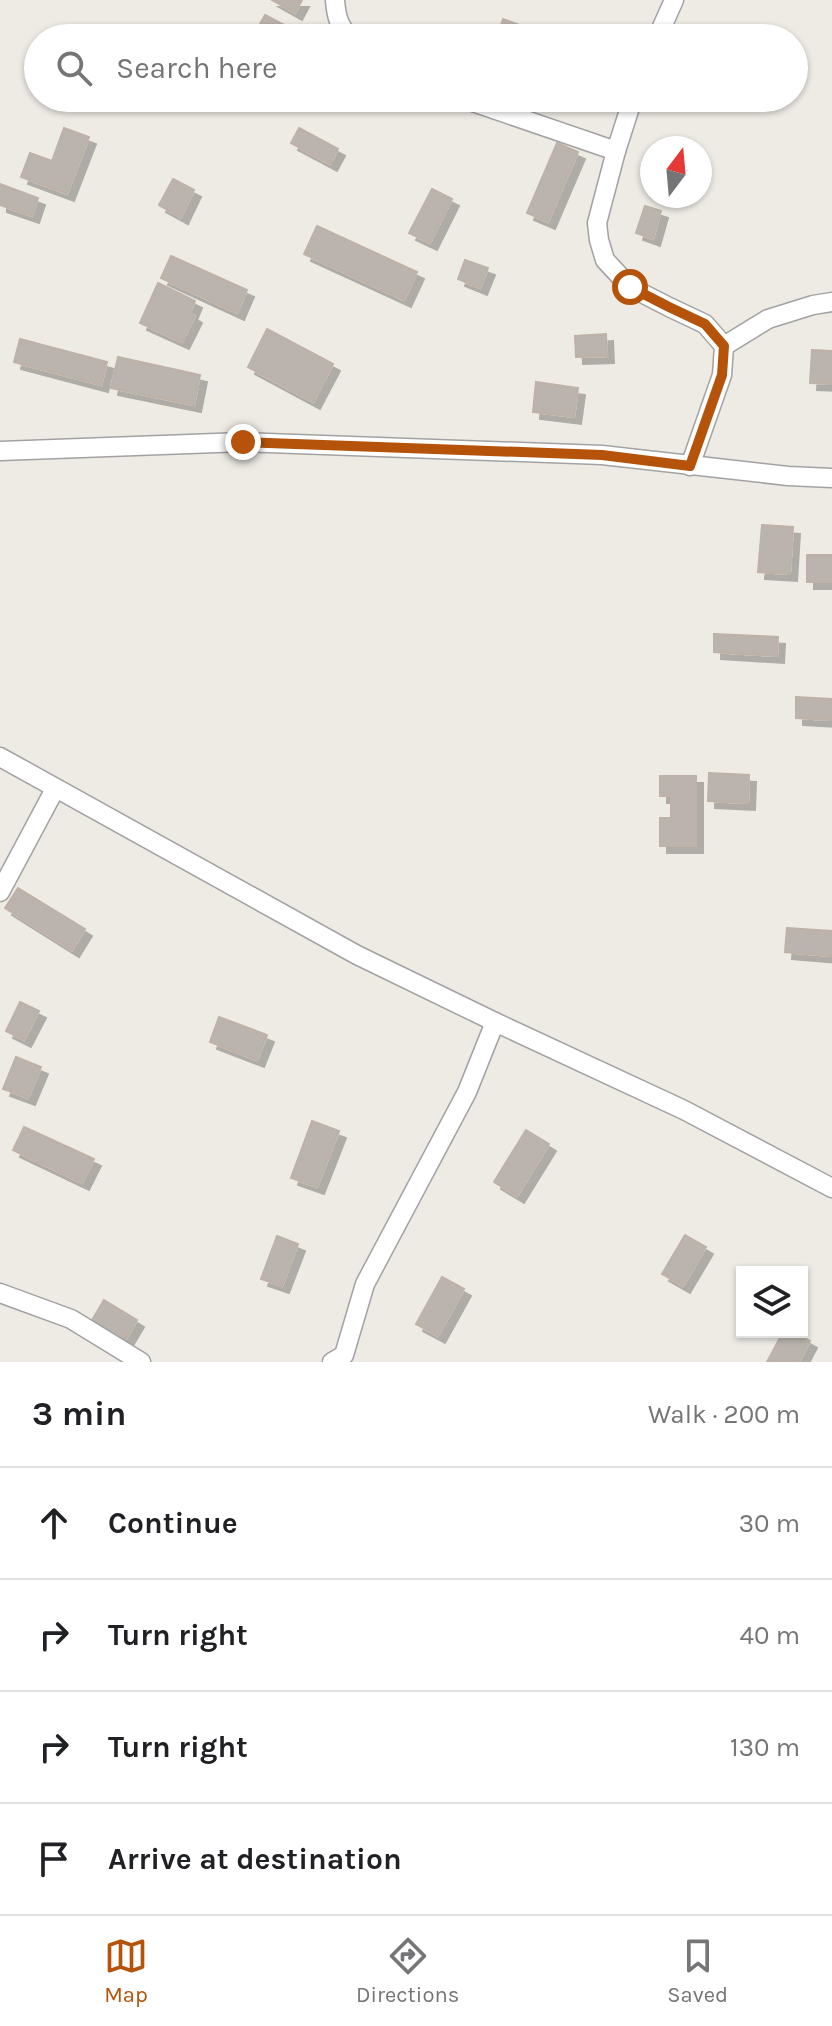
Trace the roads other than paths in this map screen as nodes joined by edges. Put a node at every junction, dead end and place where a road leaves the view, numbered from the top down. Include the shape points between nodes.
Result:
1 (335, 0) edge
2 (674, 0) edge
3 (340, 24) edge
4 (663, 24) edge
5 (502, 112) edge
6 (629, 112) edge
7 (616, 151) junction
8 (832, 302) edge
9 (724, 346) junction
10 (0, 451) edge
11 (690, 466) junction
12 (832, 478) edge
13 (0, 757) edge
14 (55, 789) junction
15 (0, 892) edge
16 (495, 1022) junction
17 (832, 1188) edge
18 (0, 1293) edge
19 (338, 1358) edge
20 (138, 1361) edge
21 (363, 1362) edge

1 - 3 street
2 - 4 street
5 - 7 street
6 - 7 street
7 - 9 street via 597,223 605,260 630,287 705,324
8 - 9 street via 768,319
9 - 11 street via 722,375
10 - 11 street via 243,442 602,455
11 - 12 street
13 - 14 street
14 - 15 street
14 - 16 street via 357,955
16 - 17 street via 684,1110
16 - 19 street via 467,1092 365,1284
18 - 20 street via 71,1319
19 - 21 street

